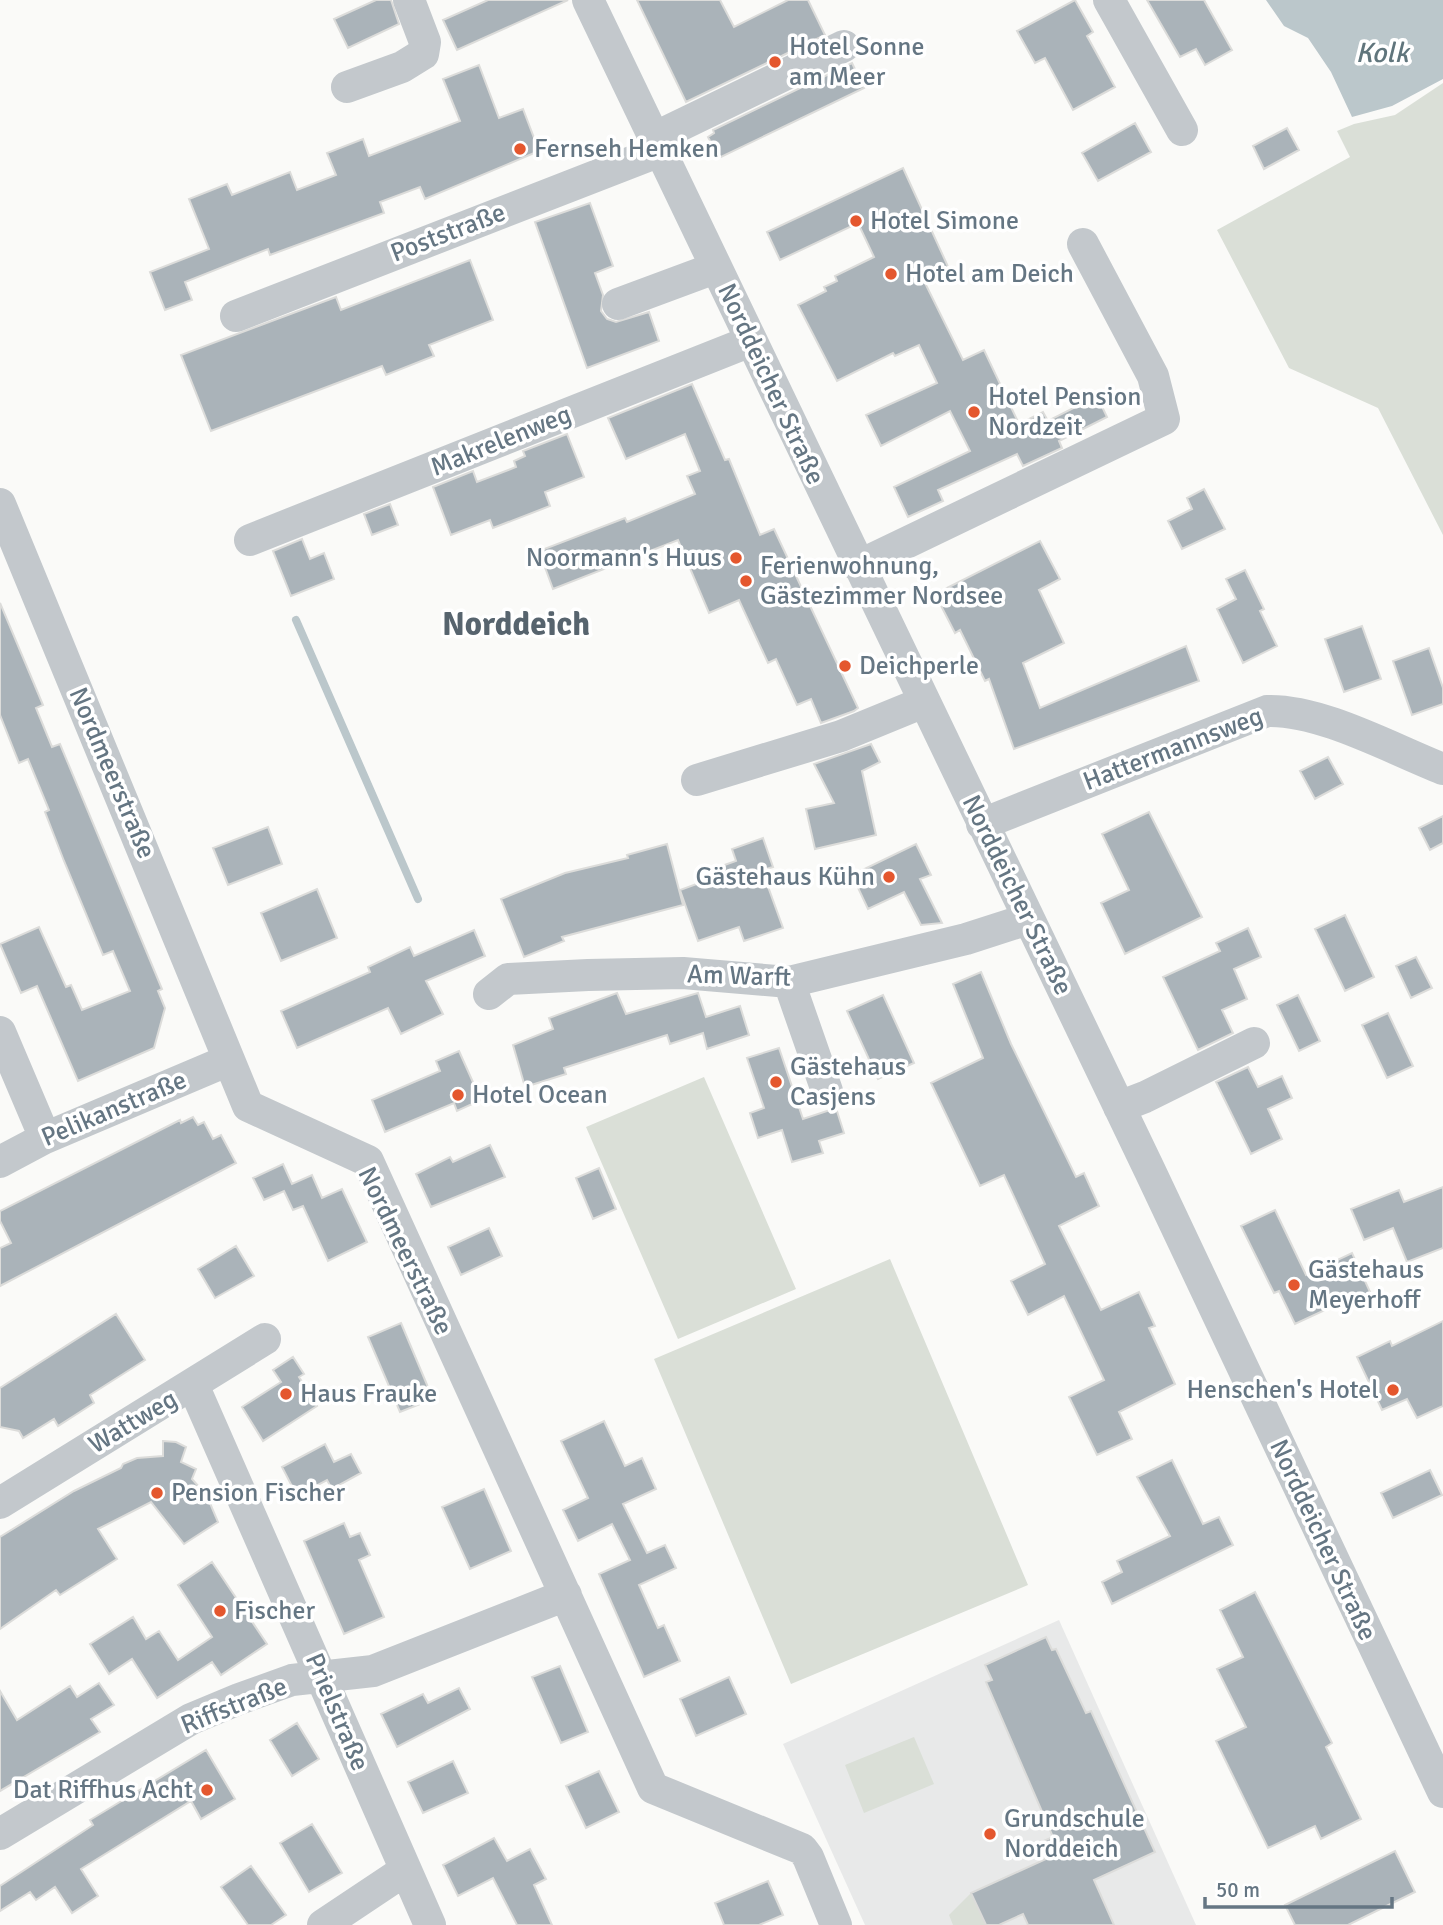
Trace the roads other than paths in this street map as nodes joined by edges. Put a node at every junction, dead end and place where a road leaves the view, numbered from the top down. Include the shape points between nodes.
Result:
1 (409, 0) edge
2 (587, 0) edge
3 (1109, 0) edge
4 (844, 46) dead end
5 (347, 87) dead end
6 (1182, 130) dead end
7 (657, 145) junction
8 (1083, 244) dead end
9 (715, 268) junction
10 (618, 304) dead end
11 (236, 316) dead end
12 (751, 341) junction
13 (0, 504) edge
14 (250, 540) dead end
15 (858, 566) junction
16 (924, 702) junction
17 (1443, 769) edge
18 (697, 780) dead end
19 (982, 824) junction
20 (1028, 919) junction
21 (789, 982) junction
22 (489, 994) dead end
23 (0, 1032) edge
24 (1254, 1043) dead end
25 (229, 1060) junction
26 (827, 1091) dead end
27 (1119, 1107) junction
28 (45, 1138) junction
29 (0, 1162) edge
30 (265, 1339) dead end
31 (193, 1385) junction
32 (0, 1503) edge
33 (566, 1595) junction
34 (324, 1679) junction
35 (1443, 1792) edge
36 (0, 1834) edge
37 (404, 1871) junction
38 (323, 1925) edge
39 (429, 1925) edge
40 (836, 1925) edge

1 - 5 street via 425,42 423,54 402,67
2 - 7 street, Norddeicher Straße
3 - 6 street
4 - 7 street, Poststraße
7 - 9 street, Norddeicher Straße
7 - 11 street, Poststraße
8 - 15 street via 1153,376 1164,419
9 - 10 street
9 - 12 street, Norddeicher Straße
12 - 14 street, Makrelenweg
12 - 15 street, Norddeicher Straße
13 - 25 street, Nordmeerstraße
15 - 16 street, Norddeicher Straße
16 - 18 street via 841,736
16 - 19 street, Norddeicher Straße
17 - 19 street, Hattermannsweg via 1312,716 1266,711
19 - 20 street, Norddeicher Straße
20 - 21 street, Am Warft via 966,939
20 - 27 street, Norddeicher Straße
21 - 22 street, Am Warft via 683,973 588,975 508,979
21 - 26 street
23 - 28 street
24 - 27 street
25 - 28 street, Pelikanstraße
25 - 33 street, Nordmeerstraße via 248,1106 368,1161
27 - 35 street, Norddeicher Straße
28 - 29 street, Pelikanstraße
30 - 31 street, Wattweg
31 - 32 street, Wattweg
31 - 34 street, Prielstraße
33 - 34 street, Riffstraße via 373,1671
33 - 40 street, Nordmeerstraße via 653,1788 802,1849
34 - 36 street, Riffstraße via 292,1680 191,1719
34 - 37 street, Prielstraße
37 - 38 street
37 - 39 street, Prielstraße

